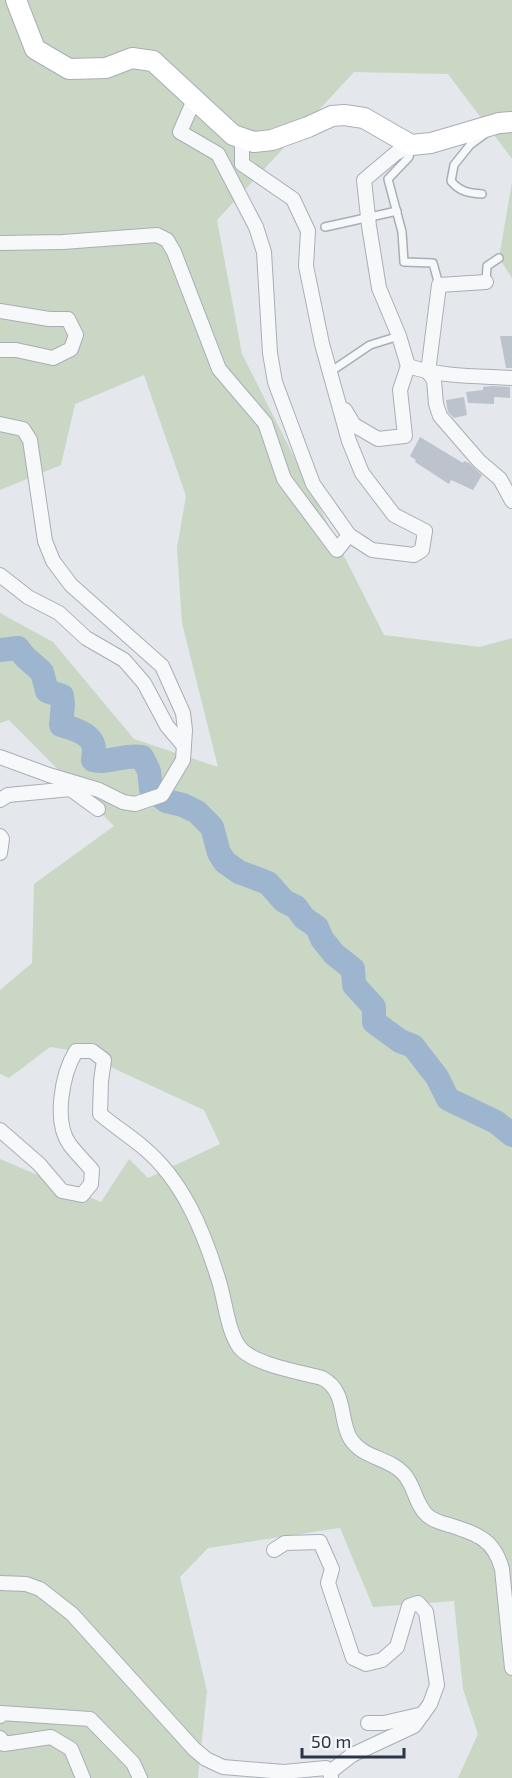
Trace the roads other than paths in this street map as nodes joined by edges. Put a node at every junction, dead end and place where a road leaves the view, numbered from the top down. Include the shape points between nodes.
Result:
1 (16, 0) edge
2 (194, 100) junction
3 (505, 122) edge
4 (242, 138) junction
5 (411, 145) junction
6 (482, 194) dead end
7 (397, 211) junction
8 (368, 218) junction
9 (325, 227) dead end
10 (0, 243) edge
11 (499, 258) dead end
12 (486, 282) joint
13 (439, 285) junction
14 (0, 311) edge
15 (399, 336) junction
16 (0, 350) edge
17 (408, 366) junction
18 (330, 372) junction
19 (429, 372) junction
20 (512, 378) edge
21 (339, 407) junction
22 (0, 424) edge
23 (512, 501) edge
24 (349, 536) junction
25 (0, 575) edge
26 (184, 746) junction
27 (0, 757) edge
28 (54, 777) junction
29 (71, 789) junction
30 (0, 800) edge
31 (98, 809) dead end
32 (0, 836) edge
33 (0, 853) edge
34 (0, 1130) edge
35 (274, 1550) dead end
36 (0, 1583) edge
37 (512, 1668) edge
38 (423, 1714) junction
39 (0, 1716) edge
40 (368, 1723) dead end
41 (0, 1738) edge
42 (331, 1775) edge
43 (83, 1778) edge
44 (140, 1778) edge

1 - 2 main road via 35,49 69,69 106,68 132,58 153,61
2 - 4 main road via 233,135
2 - 24 street via 180,132 218,154 256,227 264,252 275,382 313,484
3 - 5 main road
3 - 6 lane via 470,145 453,165 451,181 457,188
4 - 5 main road via 254,142 272,140 344,115 364,118
4 - 18 street via 242,164 293,199 308,231 306,266
5 - 7 lane via 409,157 388,179
5 - 8 street via 364,180
7 - 8 lane
7 - 13 lane via 404,262 433,263
8 - 9 lane
8 - 15 street via 379,288
10 - 24 street via 157,235 167,240 219,369 265,423 284,479 337,550
11 - 12 lane via 487,266
12 - 13 street
13 - 19 street
14 - 16 street via 68,319 76,335 71,349 53,358
15 - 17 street
15 - 18 lane via 370,345
17 - 19 street
17 - 21 street via 400,390 405,436 378,439 354,425 347,411
18 - 21 street
19 - 20 street
19 - 23 street via 440,416 500,479
21 - 24 street via 362,472 394,515 425,531 422,550 414,555 372,549
22 - 26 street via 23,429 30,440 45,541 53,561 70,585 162,666 183,713
25 - 26 street via 28,597 59,613 86,638 124,660 144,683 167,726
26 - 28 street via 183,760 162,795 135,804
27 - 28 street
28 - 29 street
29 - 30 street via 8,795
29 - 31 street
32 - 33 street
34 - 37 street via 39,1164 62,1191 82,1195 91,1184 92,1170 63,1131 61,1099 67,1065 76,1051 92,1051 104,1060 100,1114 159,1164 195,1215 239,1346 258,1359 330,1382 343,1406 348,1435 354,1443 367,1454 399,1468 432,1519 472,1532 498,1556
35 - 38 street via 285,1543 320,1542 333,1569 328,1583 353,1658 366,1664 382,1660 397,1647 409,1606 418,1603 426,1612 437,1685
36 - 42 street via 40,1589 72,1614 206,1759 223,1767 284,1772 326,1768
38 - 40 street
38 - 42 street via 414,1726 352,1755
39 - 44 street via 1,1713 90,1719 133,1764
41 - 43 street via 4,1744 51,1737 71,1749

